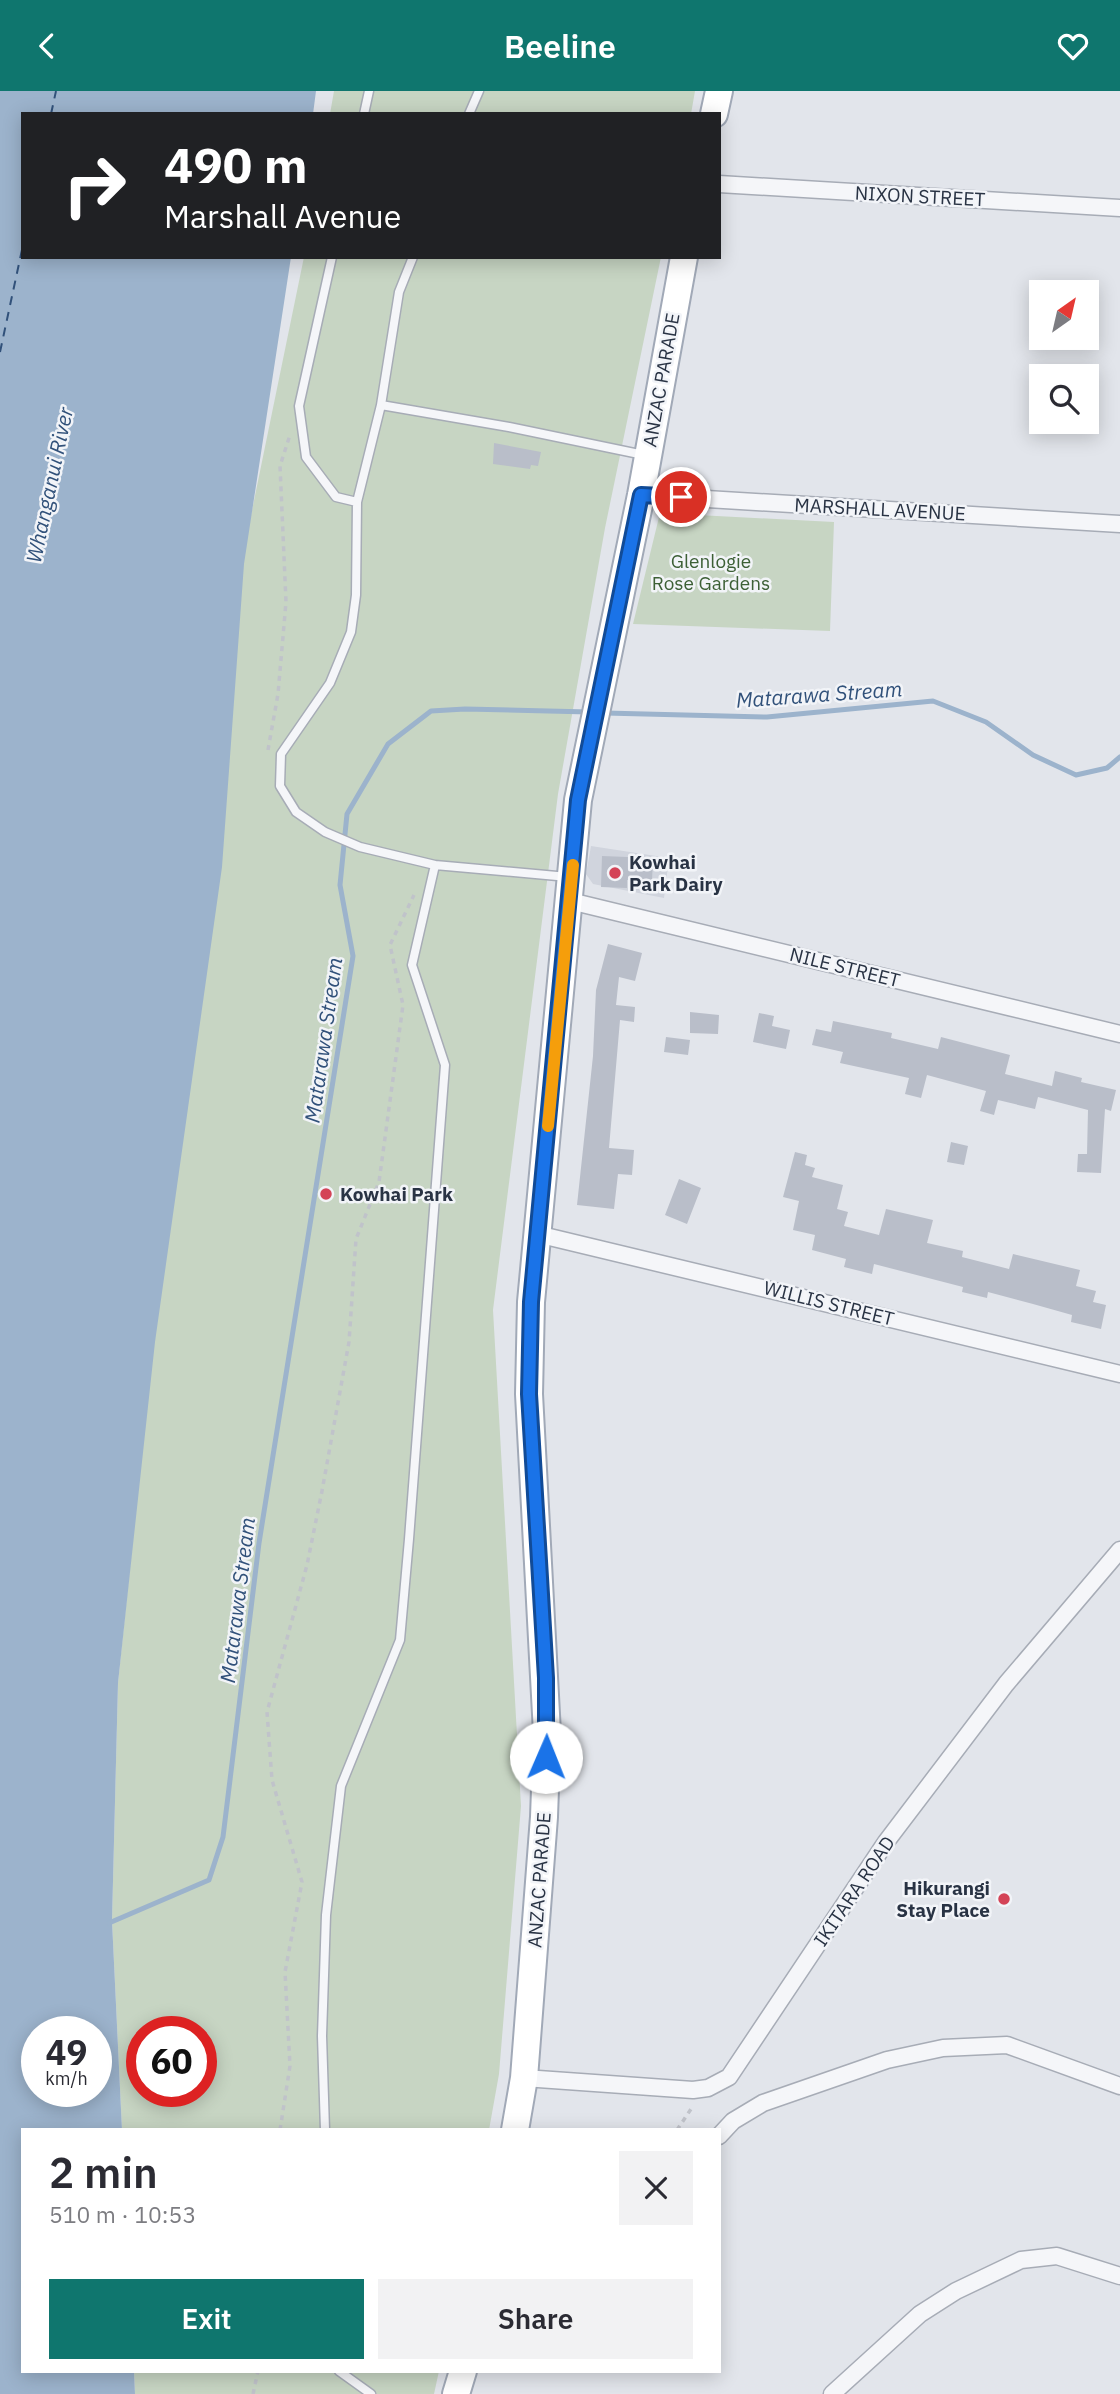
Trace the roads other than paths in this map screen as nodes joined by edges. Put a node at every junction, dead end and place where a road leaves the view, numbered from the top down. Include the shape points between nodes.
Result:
1 (369, 91) edge
2 (479, 91) edge
3 (719, 91) edge
4 (364, 112) edge
5 (470, 112) edge
6 (714, 112) edge
7 (721, 184) edge
8 (1120, 208) edge
9 (332, 259) edge
10 (411, 259) edge
11 (684, 259) edge
12 (381, 405) junction
13 (647, 456) junction
14 (641, 495) junction
15 (357, 502) junction
16 (1120, 524) edge
17 (435, 865) junction
18 (571, 889) junction
19 (1120, 1034) edge
20 (537, 1234) junction
21 (1120, 1374) edge
22 (1120, 1550) edge
23 (524, 2078) junction
24 (1120, 2086) edge
25 (325, 2128) edge
26 (515, 2128) edge
27 (721, 2134) edge
28 (1120, 2276) edge
29 (342, 2373) edge
30 (462, 2373) edge
31 (371, 2394) edge
32 (456, 2394) edge
33 (832, 2394) edge

1 - 4 lane
2 - 5 lane
3 - 6 main road
7 - 8 street, NIXON STREET
9 - 15 lane via 299,406 306,457 336,497
10 - 12 lane via 400,292
11 - 13 main road, ANZAC PARADE
12 - 13 lane
12 - 15 lane
13 - 14 main road, ANZAC PARADE
14 - 16 street, MARSHALL AVENUE
14 - 18 main road, ANZAC PARADE via 578,800
15 - 17 lane via 351,632 331,683 281,754 280,786 296,812 325,832
17 - 18 lane
17 - 25 lane via 412,965 445,1065 409,1539 400,1640 341,1786 326,1915
18 - 19 street, NILE STREET
18 - 20 main road, ANZAC PARADE
20 - 21 street, WILLIS STREET
20 - 23 main road, ANZAC PARADE via 529,1394 547,1733
22 - 23 street, IKITARA ROAD via 1006,1684 886,1842 737,2067 721,2083 693,2090
23 - 26 main road, ANZAC PARADE
24 - 27 street via 1007,2045 943,2048 887,2060 762,2103
28 - 33 street via 1057,2256 1021,2260 920,2314
29 - 31 lane
30 - 32 main road

